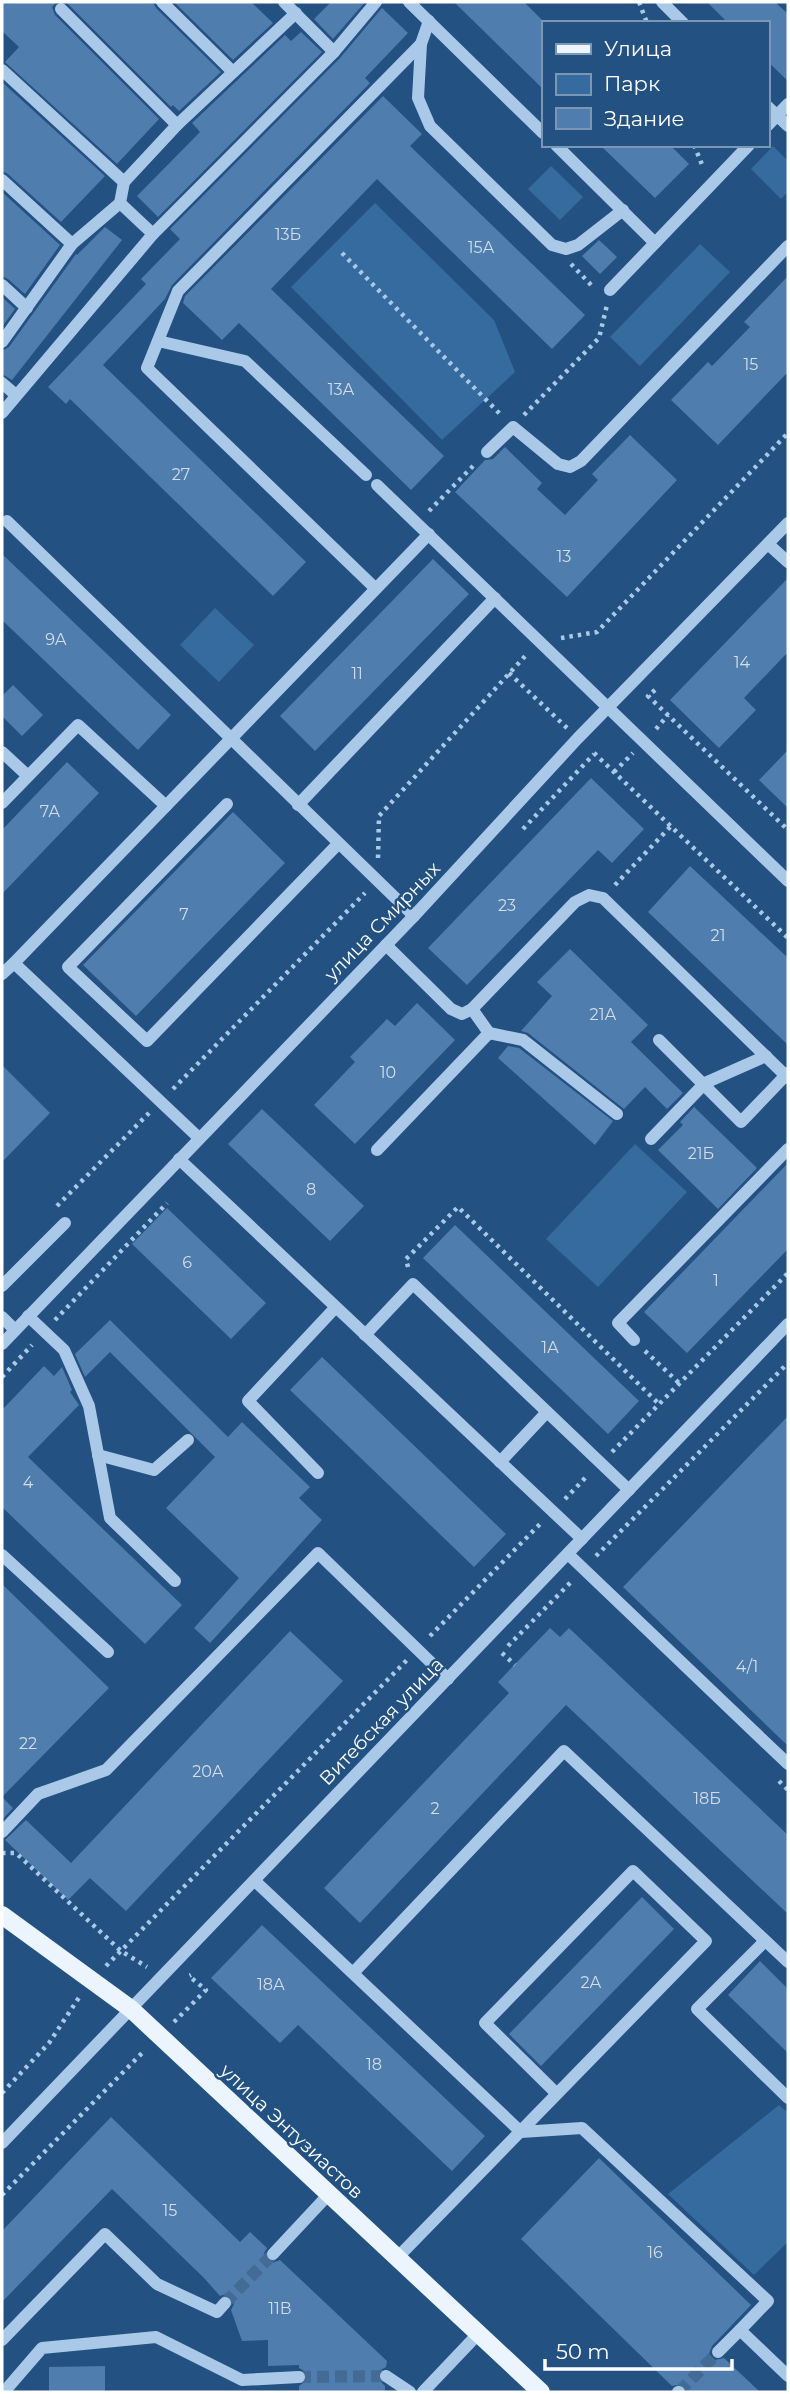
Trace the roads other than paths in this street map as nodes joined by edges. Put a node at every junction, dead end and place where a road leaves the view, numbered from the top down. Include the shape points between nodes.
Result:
1 (162, 2) edge
2 (284, 2) edge
3 (376, 2) edge
4 (409, 2) edge
5 (662, 2) edge
6 (61, 9) dead end
7 (296, 13) junction
8 (429, 21) junction
9 (681, 21) edge
10 (421, 44) junction
11 (334, 52) junction
12 (2, 71) edge
13 (233, 72) junction
14 (788, 104) edge
15 (769, 108) edge
16 (777, 116) junction
17 (769, 124) edge
18 (177, 125) junction
19 (788, 126) edge
20 (542, 132) edge
21 (558, 147) edge
22 (747, 147) edge
23 (2, 180) edge
24 (124, 182) junction
25 (120, 203) junction
26 (622, 210) junction
27 (153, 234) junction
28 (655, 243) junction
29 (72, 244) junction
30 (787, 249) edge
31 (2, 285) edge
32 (610, 290) road end
33 (27, 308) junction
34 (158, 341) junction
35 (2, 342) edge
36 (2, 383) edge
37 (16, 395) junction
38 (2, 412) edge
39 (487, 452) road end
40 (366, 475) dead end
41 (377, 485) dead end
42 (6, 521) dead end
43 (788, 523) edge
44 (429, 534) junction
45 (768, 544) junction
46 (788, 562) edge
47 (375, 589) junction
48 (495, 598) junction
49 (609, 708) junction
50 (230, 740) junction
51 (2, 752) edge
52 (28, 776) junction
53 (2, 803) edge
54 (227, 804) dead end
55 (298, 805) junction
56 (166, 806) junction
57 (338, 844) junction
58 (788, 881) edge
59 (414, 916) junction
60 (386, 945) junction
61 (14, 963) junction
62 (2, 974) edge
63 (472, 1009) junction
64 (489, 1032) junction
65 (659, 1040) dead end
66 (766, 1056) junction
67 (788, 1075) edge
68 (705, 1083) junction
69 (617, 1114) dead end
70 (199, 1138) junction
71 (651, 1139) dead end
72 (788, 1149) edge
73 (377, 1150) dead end
74 (179, 1159) junction
75 (65, 1223) dead end
76 (2, 1286) edge
77 (335, 1308) junction
78 (28, 1316) junction
79 (2, 1317) edge
80 (788, 1325) edge
81 (15, 1330) junction
82 (365, 1335) junction
83 (634, 1340) road end
84 (2, 1344) edge
85 (547, 1412) junction
86 (188, 1440) dead end
87 (98, 1455) junction
88 (500, 1462) junction
89 (318, 1473) dead end
90 (629, 1490) junction
91 (582, 1539) junction
92 (568, 1554) junction
93 (2, 1555) edge
94 (175, 1581) dead end
95 (108, 1651) dead end
96 (449, 1679) junction
97 (788, 1764) edge
98 (2, 1832) edge
99 (255, 1881) junction
100 (2, 1915) edge
101 (765, 1941) junction
102 (788, 1962) edge
103 (353, 1973) junction
104 (131, 2009) junction
105 (557, 2094) junction
106 (788, 2098) edge
107 (521, 2132) junction
108 (2, 2143) edge
109 (329, 2194) junction
110 (273, 2254) tunnel mouth
111 (397, 2258) junction
112 (225, 2303) dead end
113 (740, 2330) junction
114 (478, 2334) junction
115 (2, 2340) edge
116 (718, 2352) tunnel mouth
117 (386, 2376) tunnel mouth
118 (788, 2376) edge
119 (299, 2377) tunnel mouth
120 (4, 2392) edge
121 (410, 2392) edge
122 (423, 2392) edge
123 (541, 2392) edge

1 - 13 street
2 - 7 street
3 - 11 street
4 - 8 street
5 - 9 street
6 - 18 street
7 - 11 street
7 - 13 street
8 - 10 street
8 - 20 street
10 - 26 street via 418,98 430,126 552,245 566,250 578,245
10 - 34 street via 178,291
11 - 27 street
12 - 24 street
13 - 18 street
14 - 16 street
15 - 16 street
16 - 17 street
16 - 19 street
18 - 24 street
21 - 26 street
22 - 28 street
23 - 29 street
24 - 25 street
25 - 27 street
25 - 29 street
26 - 28 street
27 - 37 street
28 - 32 street
29 - 33 street
30 - 39 street via 581,461 570,467 558,464 513,427
31 - 33 street
33 - 35 street
34 - 40 street via 245,361
34 - 47 street via 148,368
36 - 37 street
37 - 38 street
41 - 44 street
42 - 50 street
43 - 45 street, улица Смирных
44 - 47 street
44 - 48 street
45 - 46 street
45 - 49 street, улица Смирных
47 - 50 street
48 - 49 street
48 - 55 street
49 - 58 street
49 - 59 street, улица Смирных
50 - 55 street
50 - 56 street
51 - 52 street
52 - 53 street
52 - 56 street via 78,726
54 - 57 street via 68,967 147,1041
55 - 57 street
56 - 61 street
57 - 59 street
59 - 60 street, улица Смирных
60 - 63 street via 452,1009 462,1014
60 - 70 street, улица Смирных
61 - 62 street
61 - 70 street
63 - 64 street
63 - 66 street via 575,902 589,895 603,898
64 - 69 street via 523,1040
64 - 73 street
65 - 68 street
66 - 67 street
66 - 68 street
67 - 68 street via 741,1122
68 - 71 street
70 - 74 street, улица Смирных
72 - 83 street via 618,1324
74 - 77 street
74 - 78 street, улица Смирных
75 - 76 street
77 - 82 street
77 - 89 street via 248,1401
78 - 81 street, улица Смирных
78 - 87 street via 64,1350 89,1406
79 - 81 street
80 - 90 street, Витебская улица
81 - 84 street, улица Смирных
82 - 85 street via 413,1284
82 - 88 street
85 - 88 street
85 - 90 street
86 - 87 street via 154,1470
87 - 94 street via 110,1518
88 - 91 street
90 - 91 street, Витебская улица
91 - 92 street, Витебская улица
92 - 96 street, Витебская улица
92 - 97 street
93 - 95 street
96 - 98 street via 318,1553 106,1770 38,1794
96 - 99 street, Витебская улица
99 - 103 street
99 - 104 street, Витебская улица
100 - 104 main road, улица Энтузиастов
101 - 102 street
101 - 103 street via 564,1751
101 - 106 street via 697,2009
103 - 107 street
104 - 108 street, Витебская улица
104 - 109 main road, улица Энтузиастов
105 - 105 street via 485,2024 633,1871 706,1941
105 - 107 street
107 - 111 street
107 - 113 street via 582,2128 768,2301
109 - 110 street
109 - 111 main road, улица Энтузиастов
111 - 114 main road, улица Энтузиастов
112 - 115 street via 217,2312 157,2284 104,2234
113 - 116 street
113 - 118 street
114 - 122 street
114 - 123 main road, улица Энтузиастов
117 - 121 street
119 - 120 street via 242,2380 156,2337 43,2348

